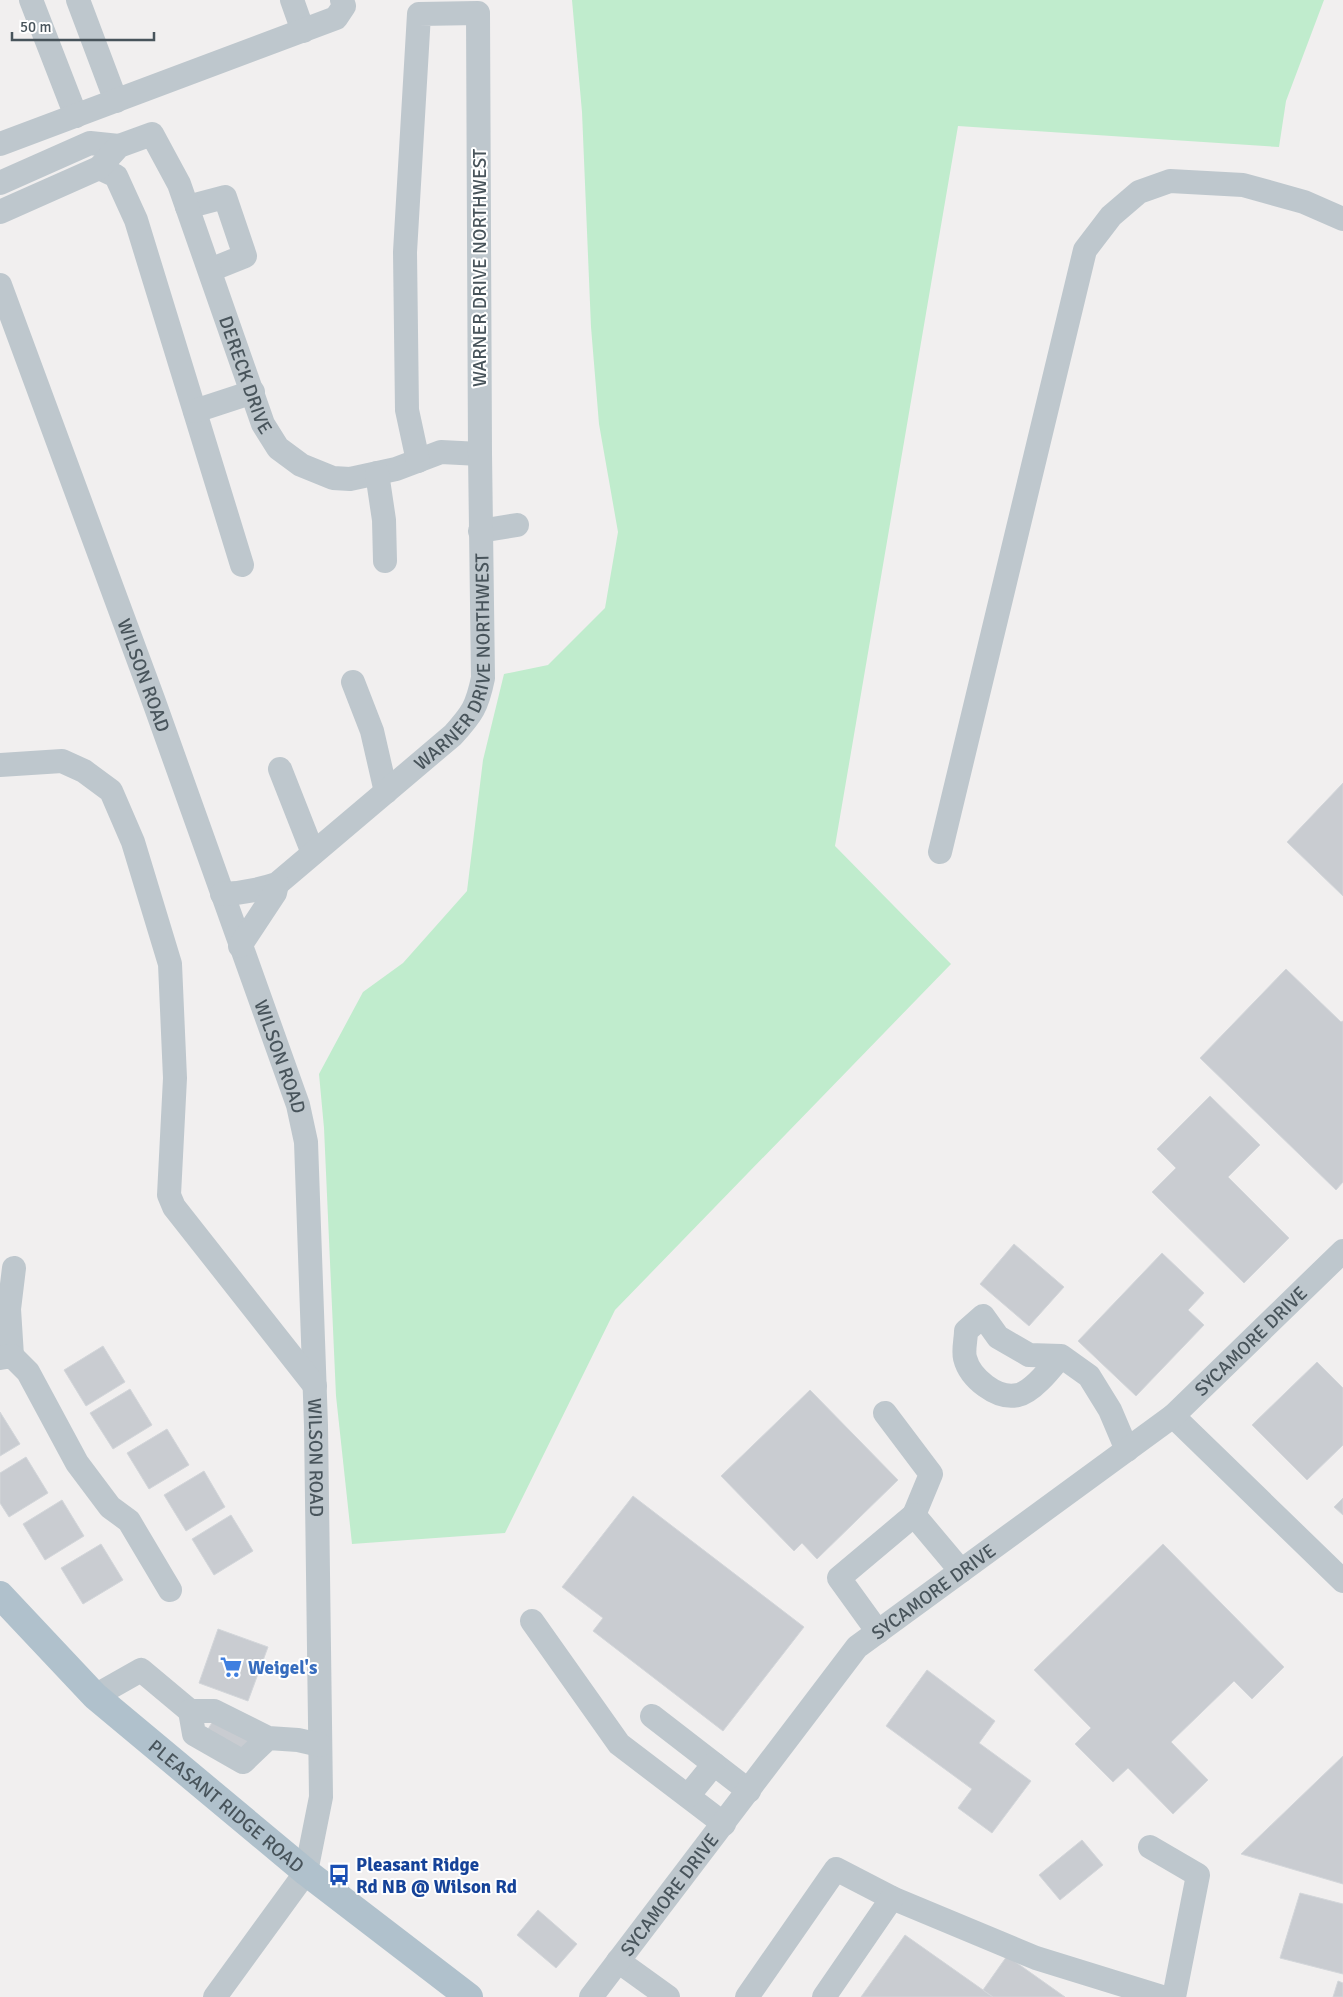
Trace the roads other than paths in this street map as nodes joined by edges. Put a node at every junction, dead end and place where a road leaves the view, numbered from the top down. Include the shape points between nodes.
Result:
1 (31, 0) edge
2 (78, 0) edge
3 (292, 0) edge
4 (342, 0) edge
5 (303, 31) junction
6 (116, 101) junction
7 (76, 116) junction
8 (0, 144) edge
9 (119, 146) junction
10 (99, 168) junction
11 (0, 183) edge
12 (187, 207) junction
13 (0, 212) edge
14 (1343, 219) edge
15 (210, 270) junction
16 (0, 285) edge
17 (253, 392) junction
18 (195, 411) junction
19 (480, 454) junction
20 (418, 460) junction
21 (377, 473) junction
22 (518, 524) dead end
23 (480, 531) junction
24 (385, 561) dead end
25 (242, 565) dead end
26 (353, 682) dead end
27 (0, 765) edge
28 (280, 769) dead end
29 (386, 792) junction
30 (940, 852) dead end
31 (314, 853) junction
32 (277, 884) junction
33 (222, 894) junction
34 (240, 946) junction
35 (1343, 1251) edge
36 (14, 1268) dead end
37 (1062, 1356) dead end
38 (6, 1357) edge
39 (315, 1386) junction
40 (885, 1413) dead end
41 (1173, 1416) junction
42 (1127, 1450) junction
43 (914, 1515) junction
44 (961, 1571) junction
45 (1343, 1581) edge
46 (170, 1590) dead end
47 (0, 1595) edge
48 (532, 1620) dead end
49 (878, 1632) junction
50 (95, 1696) junction
51 (190, 1711) junction
52 (652, 1716) dead end
53 (268, 1738) junction
54 (320, 1745) junction
55 (714, 1764) junction
56 (749, 1790) junction
57 (688, 1796) junction
58 (724, 1824) junction
59 (1150, 1847) dead end
60 (306, 1872) junction
61 (892, 1898) junction
62 (618, 1961) junction
63 (758, 1994) edge
64 (215, 1997) edge
65 (470, 1997) edge
66 (591, 1997) edge
67 (668, 1997) edge
68 (824, 1997) edge
69 (1162, 1997) edge
70 (1174, 1997) edge

1 - 7 street
2 - 6 street
3 - 5 street
4 - 5 street via 344,6 336,18
5 - 6 street
6 - 7 street
7 - 8 street
9 - 10 street, DERECK DRIVE
9 - 11 street, DERECK DRIVE via 90,143
9 - 12 street, DERECK DRIVE via 152,134 179,184
10 - 13 street, DERECK DRIVE
10 - 18 street via 116,176 136,220
12 - 15 street, DERECK DRIVE
12 - 15 street via 225,197 245,256
14 - 30 street via 1304,202 1243,185 1170,181 1139,192 1111,216 1085,250
15 - 17 street, DERECK DRIVE
16 - 33 street, WILSON ROAD
17 - 18 street
17 - 21 street, DERECK DRIVE via 263,424 278,448 302,465 333,478 350,479
18 - 25 street
19 - 20 street, DERECK DRIVE via 441,452
19 - 20 street, WARNER DRIVE NORTHWEST via 478,13 419,14 405,252 408,410
19 - 23 street, WARNER DRIVE NORTHWEST
20 - 21 street, DERECK DRIVE
21 - 24 street via 384,520
22 - 23 street
23 - 29 street, WARNER DRIVE NORTHWEST via 483,678 476,705 453,735
26 - 29 street via 372,731
27 - 39 street via 62,761 84,771 110,792 133,842 170,964 175,1078 169,1195 174,1207
28 - 31 street
29 - 31 street, WARNER DRIVE NORTHWEST
31 - 32 street, WARNER DRIVE NORTHWEST
32 - 33 street, WARNER DRIVE NORTHWEST via 259,890
32 - 34 street via 275,893
33 - 34 street, WILSON ROAD
34 - 39 street, WILSON ROAD via 298,1106 306,1142
35 - 41 street, SYCAMORE DRIVE
36 - 38 street
37 - 42 street via 1089,1376 1110,1410
38 - 46 street via 28,1372 77,1463 110,1507 129,1521
39 - 54 street, WILSON ROAD
40 - 43 street via 931,1474
41 - 42 street, SYCAMORE DRIVE
41 - 45 street
42 - 44 street, SYCAMORE DRIVE
43 - 44 street
43 - 49 street via 838,1578
44 - 49 street, SYCAMORE DRIVE
47 - 50 main road, PLEASANT RIDGE ROAD
48 - 57 street via 619,1744
49 - 56 street, SYCAMORE DRIVE via 857,1647
50 - 51 street via 141,1670
50 - 60 main road, PLEASANT RIDGE ROAD
51 - 53 street via 214,1711
51 - 53 street via 194,1734 243,1762
52 - 55 street
53 - 54 street
54 - 60 street, WILSON ROAD via 321,1796
55 - 56 street
55 - 57 street
56 - 58 street, SYCAMORE DRIVE
57 - 58 street
58 - 62 street, SYCAMORE DRIVE
59 - 70 street via 1198,1875
60 - 64 street
60 - 65 main road, PLEASANT RIDGE ROAD
61 - 63 street via 836,1869
61 - 68 street
61 - 69 street via 1036,1958
62 - 66 street, SYCAMORE DRIVE
62 - 67 street

